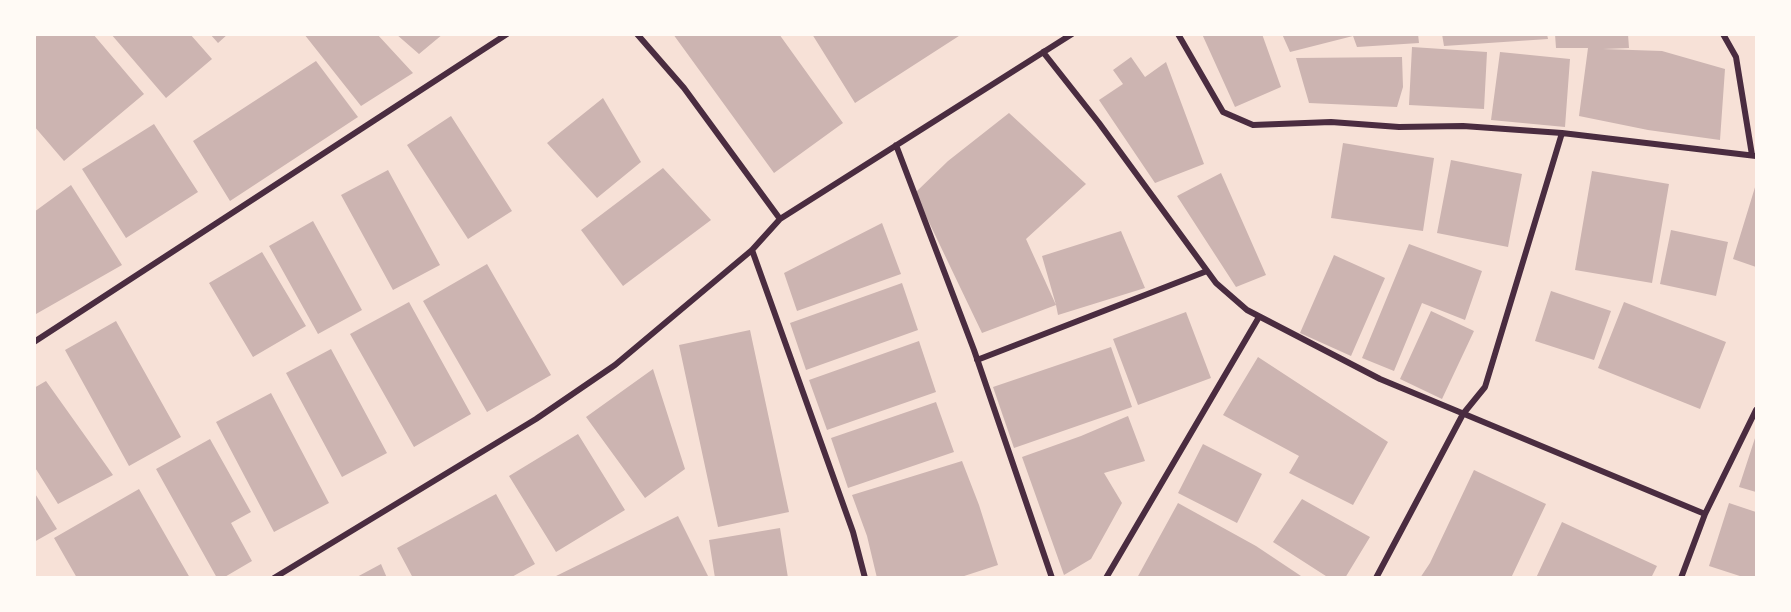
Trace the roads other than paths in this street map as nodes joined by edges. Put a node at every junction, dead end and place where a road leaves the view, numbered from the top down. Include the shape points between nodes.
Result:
1 (507, 34) edge
2 (637, 34) edge
3 (1072, 34) edge
4 (1178, 34) edge
5 (1723, 34) edge
6 (1043, 52) junction
7 (1562, 133) junction
8 (896, 145) junction
9 (1754, 155) edge
10 (780, 219) junction
11 (752, 250) junction
12 (1207, 271) junction
13 (1259, 317) junction
14 (34, 342) edge
15 (977, 360) junction
16 (1756, 410) edge
17 (1463, 414) junction
18 (1706, 514) junction
19 (864, 577) edge
20 (274, 578) edge
21 (1052, 578) edge
22 (1106, 578) edge
23 (1376, 578) edge
24 (1681, 578) edge

1 - 14 street
2 - 10 street via 684,88
3 - 6 street
4 - 7 street via 1223,112 1253,125 1331,122
5 - 9 street via 1736,57
6 - 8 street
6 - 12 street
7 - 9 street
7 - 17 street via 1485,387
8 - 10 street
8 - 15 street
10 - 11 street
11 - 19 street via 853,532
11 - 20 street via 615,365 536,419
12 - 13 street via 1216,283
12 - 15 street
13 - 17 street via 1380,379
13 - 22 street
15 - 21 street
16 - 18 street
17 - 18 street
17 - 23 street
18 - 24 street

